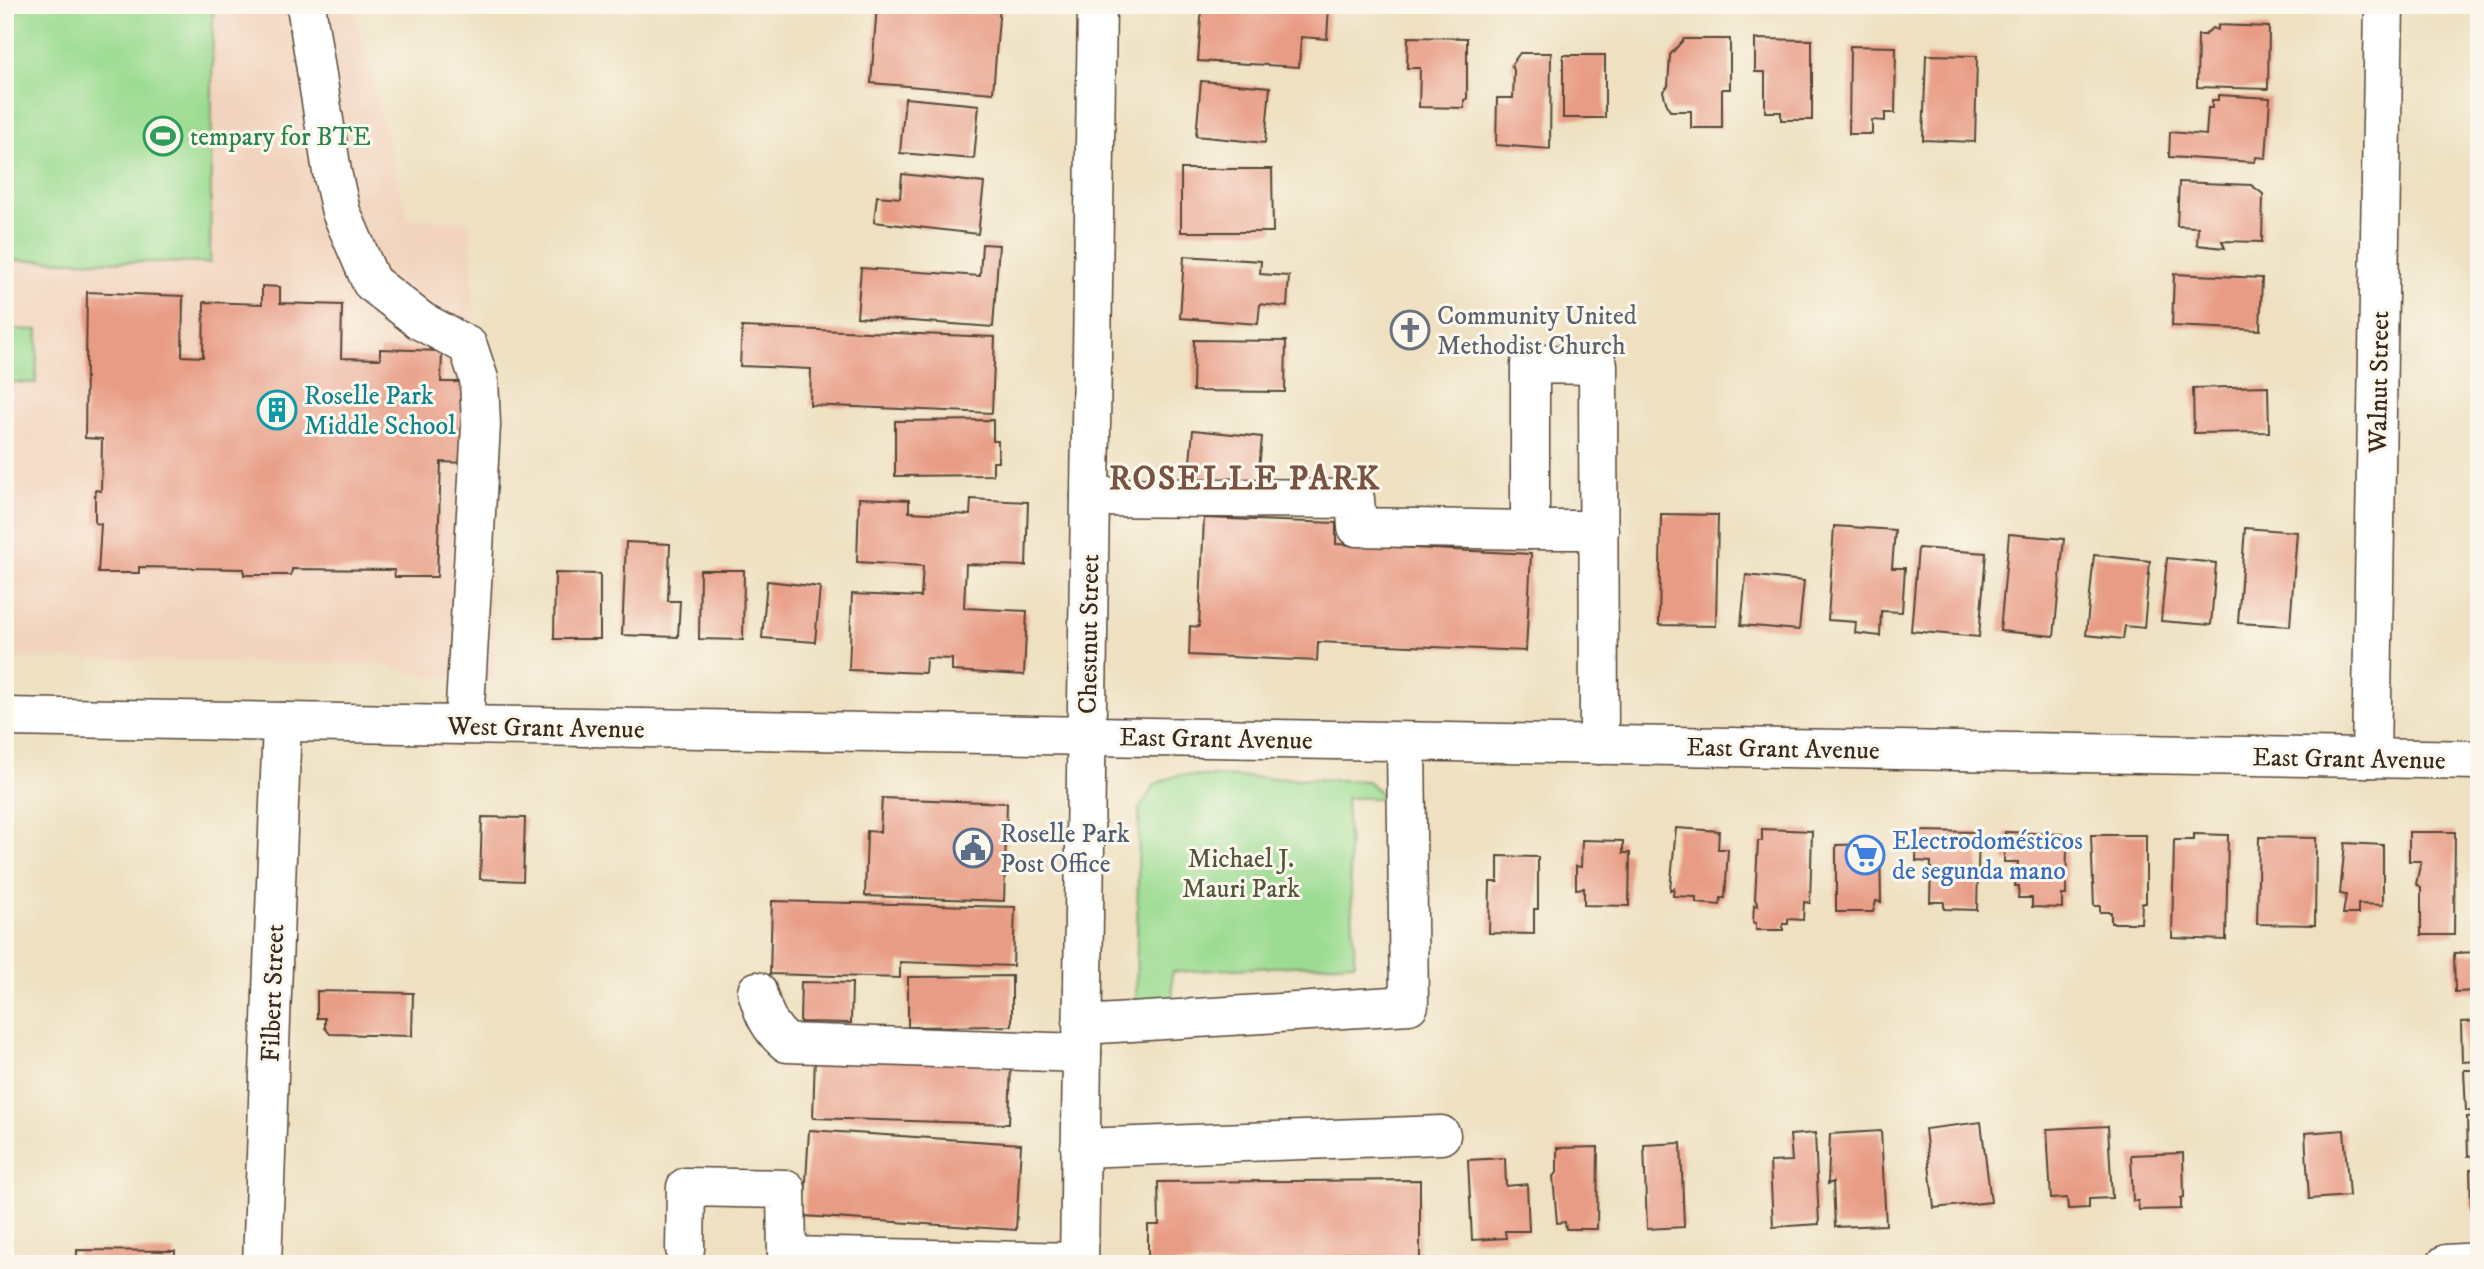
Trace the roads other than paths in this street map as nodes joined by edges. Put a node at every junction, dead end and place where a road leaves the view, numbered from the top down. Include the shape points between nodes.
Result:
1 (306, 5) edge
2 (1097, 5) edge
3 (2384, 5) edge
4 (1090, 498) junction
5 (1530, 530) junction
6 (1598, 530) junction
7 (5, 717) edge
8 (282, 722) junction
9 (464, 725) junction
10 (1086, 736) junction
11 (1406, 742) junction
12 (1600, 745) junction
13 (2371, 758) junction
14 (2479, 760) edge
15 (757, 991) dead end
16 (1082, 1039) junction
17 (1441, 1135) dead end
18 (1080, 1148) junction
19 (685, 1249) dead end
20 (2479, 1262) edge
21 (1079, 1263) edge
22 (262, 1264) edge
23 (2445, 1264) edge

1 - 9 street via 341,212 371,282 421,321 468,346 479,379 481,425
2 - 4 street, Chestnut Street
3 - 13 street, Walnut Street
4 - 5 street via 1356,499 1357,527
4 - 10 street, Chestnut Street
5 - 6 street
5 - 6 street via 1530,364 1598,365
6 - 12 street
7 - 8 street, West Grant Avenue
8 - 9 street, West Grant Avenue
8 - 22 street, Filbert Street
9 - 10 street, West Grant Avenue
10 - 11 street, East Grant Avenue
10 - 16 street, Chestnut Street
11 - 12 street, East Grant Avenue
11 - 16 street via 1409,1005
12 - 13 street, East Grant Avenue
13 - 14 street, East Grant Avenue
15 - 16 street via 764,1016 787,1043
16 - 18 street, Chestnut Street
17 - 18 street
18 - 21 street, Chestnut Street
19 - 21 street via 686,1187 786,1189 787,1256
20 - 23 street

